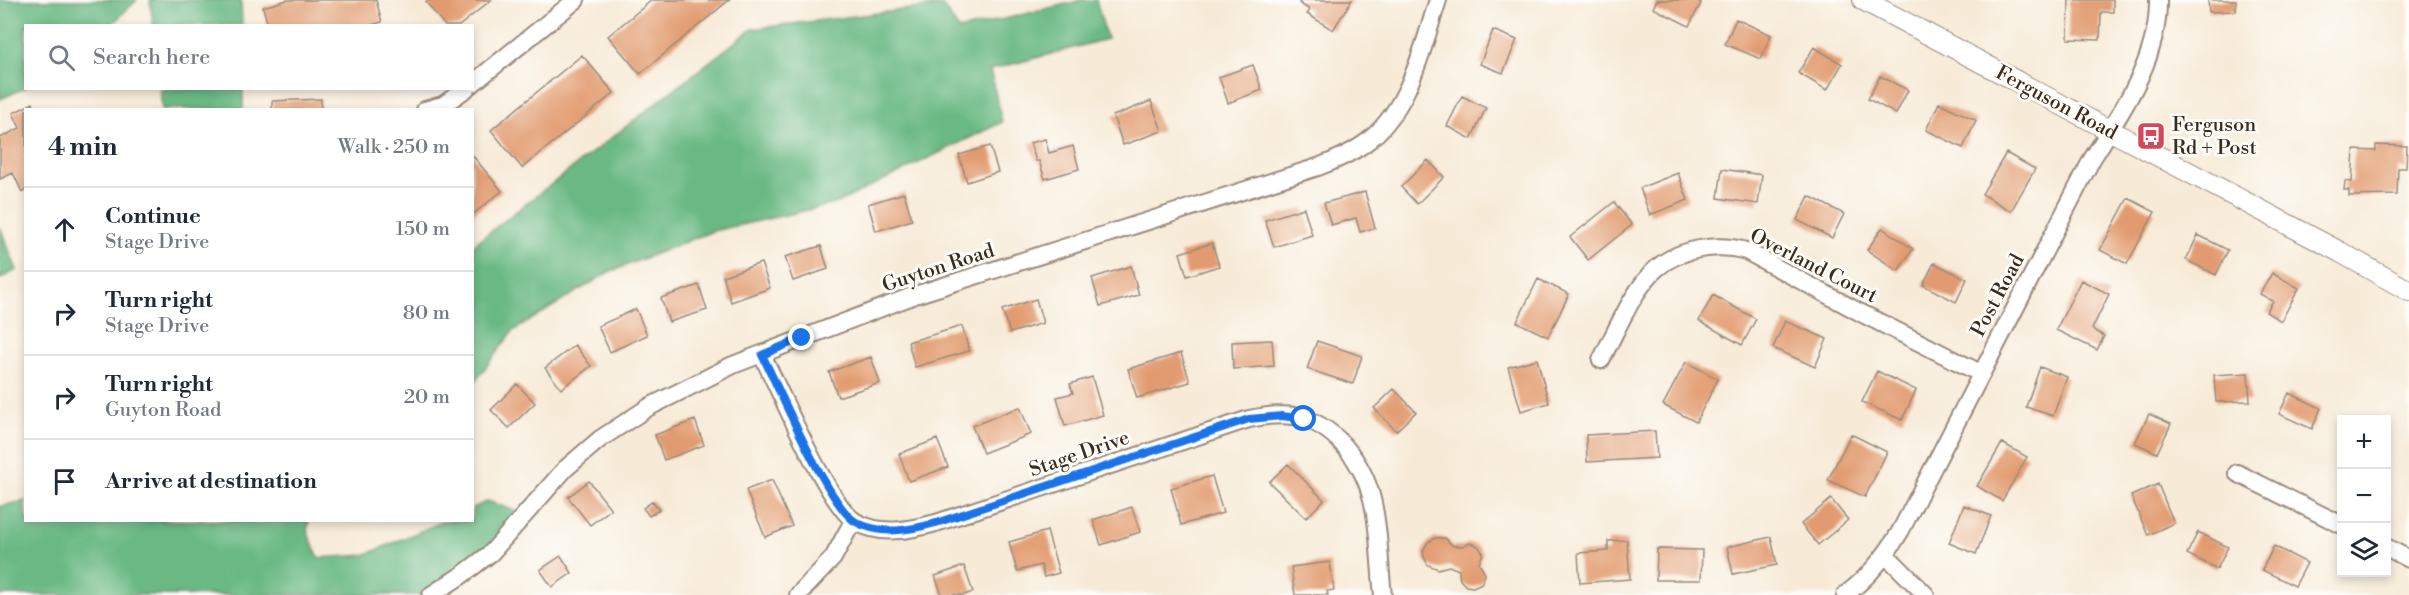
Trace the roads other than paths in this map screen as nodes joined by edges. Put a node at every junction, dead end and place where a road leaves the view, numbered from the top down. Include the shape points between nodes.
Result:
1 (576, 0) edge
2 (1438, 0) edge
3 (1863, 0) edge
4 (2158, 0) edge
5 (474, 82) edge
6 (464, 90) edge
7 (432, 108) edge
8 (2110, 130) junction
9 (2409, 291) edge
10 (762, 355) junction
11 (1601, 360) dead end
12 (1980, 373) junction
13 (2237, 473) dead end
14 (853, 521) junction
15 (2338, 523) edge
16 (2391, 550) edge
17 (1886, 555) junction
18 (2409, 559) edge
19 (432, 595) edge
20 (798, 595) edge
21 (1383, 595) edge
22 (1845, 595) edge
23 (1926, 595) edge

1 - 5 street
2 - 10 street, Guyton Road via 1401,99 1374,136 1351,152 1318,168 915,295
3 - 8 street, Ferguson Road
4 - 8 street, Post Road via 2154,42
6 - 7 street
8 - 9 street, Ferguson Road
8 - 12 street, Post Road
10 - 14 street via 833,498
10 - 19 street, Guyton Road via 649,407 600,440 565,469 491,552
11 - 12 street, Overland Court via 1638,292 1658,267 1683,254 1726,247 1746,250
12 - 17 street, Post Road
13 - 15 street
14 - 20 street via 833,558
14 - 21 street, Stage Drive via 884,530 913,529 1239,422 1293,416 1314,422 1336,437 1362,472 1375,513
16 - 18 street
17 - 22 street, Post Road
17 - 23 street

